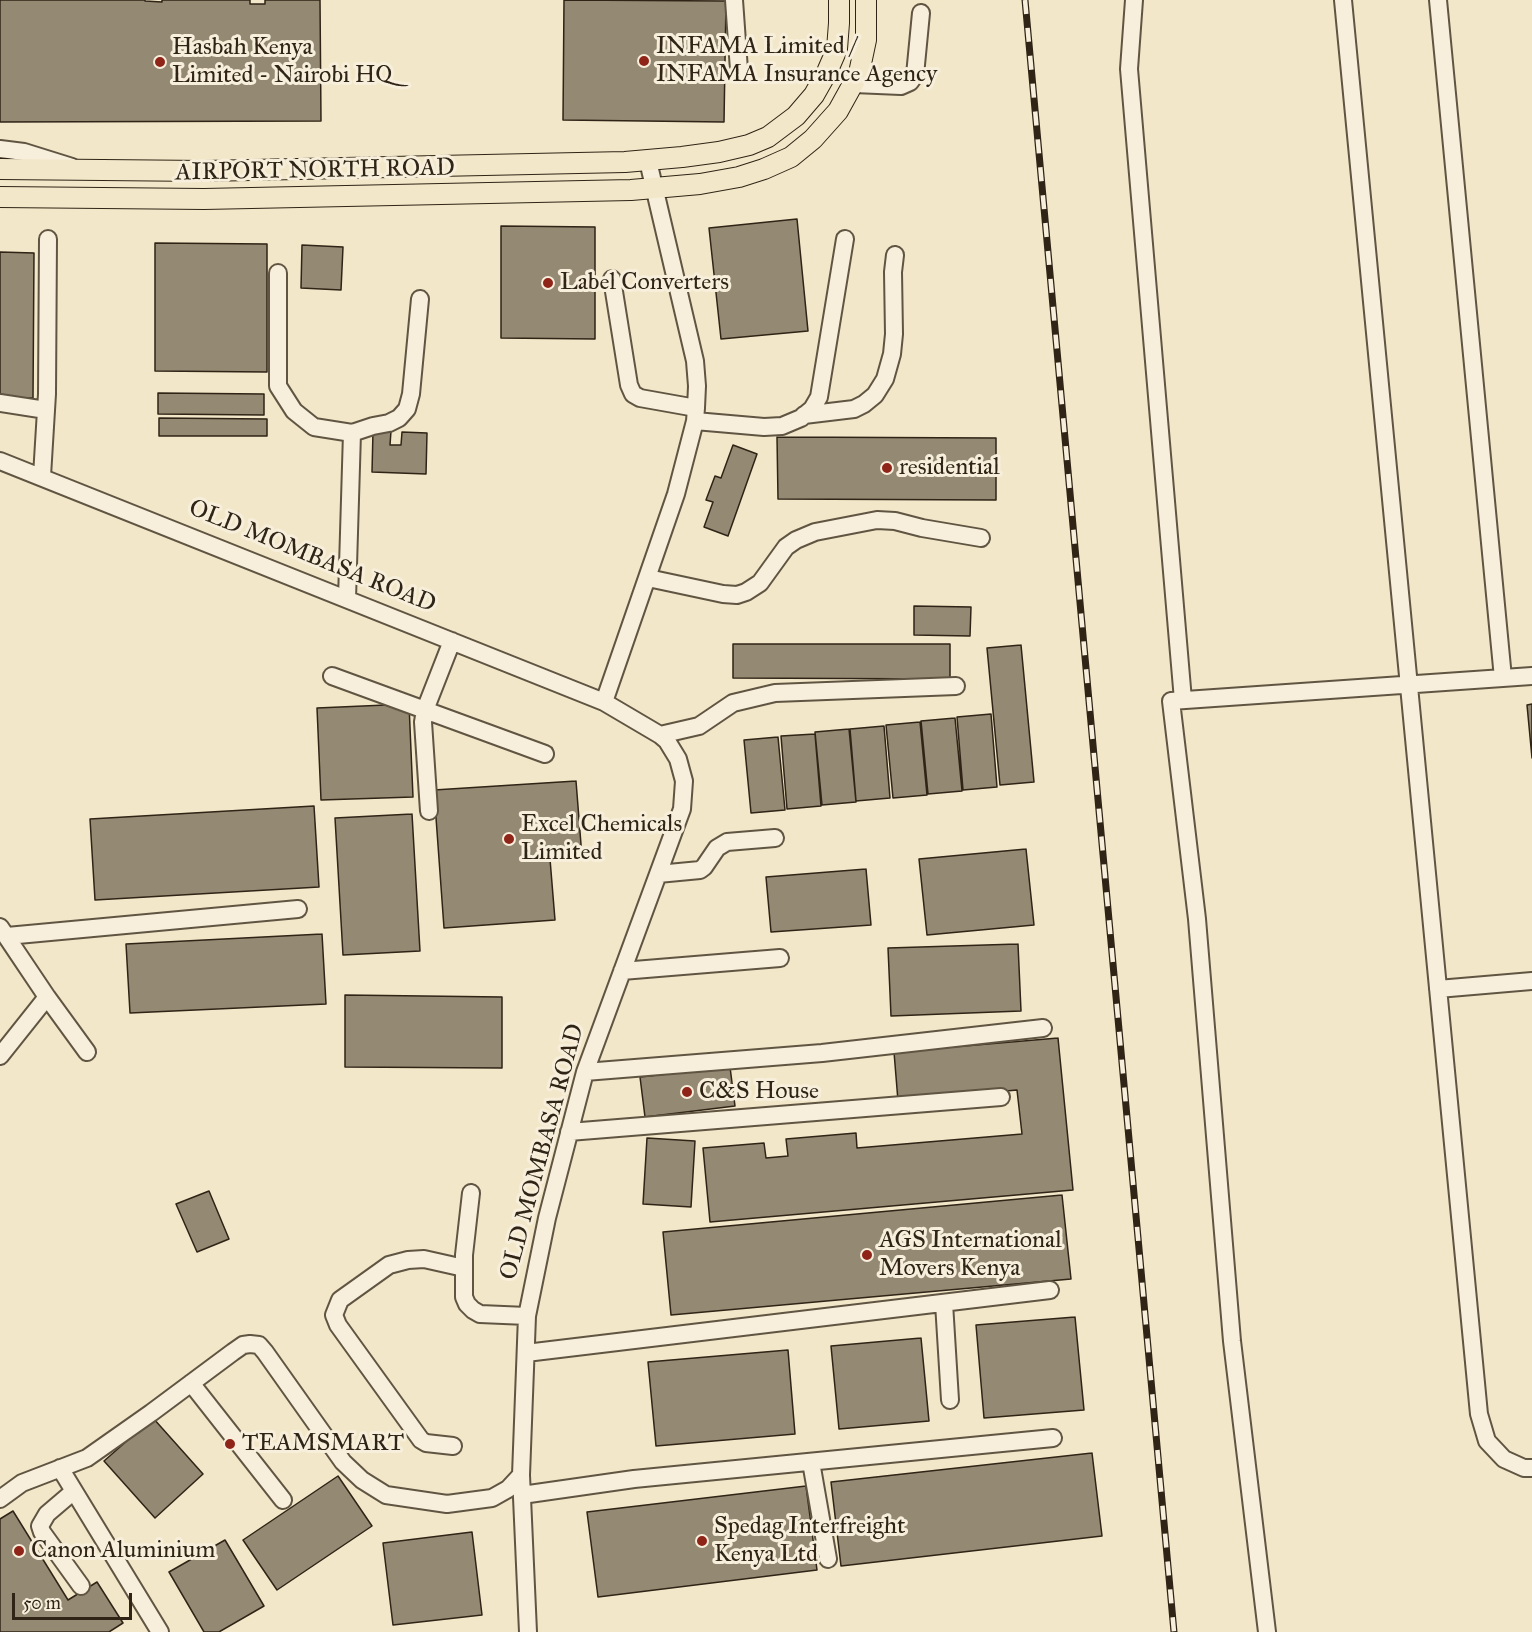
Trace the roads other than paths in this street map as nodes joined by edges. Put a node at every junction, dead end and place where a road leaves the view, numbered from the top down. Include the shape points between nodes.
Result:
1 (734, 0) edge
2 (838, 0) edge
3 (866, 0) edge
4 (1134, 0) edge
5 (1343, 0) edge
6 (1438, 0) edge
7 (921, 13) dead end
8 (739, 70) dead end
9 (854, 84) junction
10 (0, 149) edge
11 (648, 161) junction
12 (0, 169) edge
13 (82, 170) junction
14 (204, 171) junction
15 (656, 189) junction
16 (0, 197) edge
17 (204, 200) junction
18 (48, 239) dead end
19 (845, 239) dead end
20 (895, 255) dead end
21 (278, 273) dead end
22 (612, 279) dead end
23 (420, 299) dead end
24 (0, 403) edge
25 (46, 410) junction
26 (695, 414) junction
27 (804, 415) junction
28 (352, 433) junction
29 (0, 460) edge
30 (42, 476) junction
31 (981, 538) dead end
32 (648, 578) junction
33 (347, 599) junction
34 (452, 641) junction
35 (332, 676) dead end
36 (1532, 676) edge
37 (1503, 678) junction
38 (1409, 685) junction
39 (956, 686) dead end
40 (1184, 700) junction
41 (604, 702) junction
42 (425, 710) junction
43 (660, 735) junction
44 (545, 754) dead end
45 (429, 811) dead end
46 (775, 838) dead end
47 (658, 874) junction
48 (298, 909) dead end
49 (3, 931) edge
50 (780, 958) dead end
51 (622, 971) junction
52 (1532, 981) edge
53 (1438, 989) junction
54 (47, 997) junction
55 (1044, 1028) dead end
56 (87, 1052) dead end
57 (0, 1056) edge
58 (585, 1072) junction
59 (1000, 1097) dead end
60 (569, 1132) junction
61 (471, 1193) dead end
62 (464, 1268) junction
63 (1050, 1290) dead end
64 (944, 1303) junction
65 (527, 1316) junction
66 (526, 1353) junction
67 (191, 1383) junction
68 (951, 1400) dead end
69 (1053, 1438) dead end
70 (453, 1446) dead end
71 (811, 1462) junction
72 (60, 1468) junction
73 (1532, 1468) edge
74 (521, 1475) junction
75 (74, 1491) junction
76 (522, 1496) junction
77 (0, 1499) edge
78 (283, 1500) dead end
79 (828, 1559) dead end
80 (81, 1586) dead end
81 (160, 1632) edge
82 (528, 1632) edge
83 (1267, 1632) edge

1 - 8 lane
2 - 11 main road via 837,49 814,95 796,116 768,137 749,145
3 - 9 main road via 866,40
4 - 40 lane via 1129,69
5 - 38 lane
6 - 37 lane
7 - 9 lane via 915,75 910,82 901,87
9 - 15 main road via 827,126 791,157 739,177
10 - 13 lane via 24,152
11 - 14 main road, AIRPORT NORTH ROAD
11 - 15 lane
12 - 13 main road, AIRPORT NORTH ROAD
13 - 14 main road, AIRPORT NORTH ROAD
14 - 17 main road
15 - 17 main road, AIRPORT NORTH ROAD
15 - 26 lane via 695,361
16 - 17 main road, AIRPORT NORTH ROAD
18 - 25 lane
19 - 27 lane via 819,397
20 - 27 lane via 894,334 885,380 875,394 854,409
21 - 28 lane via 278,386 294,411 314,427
22 - 26 lane via 633,394
23 - 28 lane via 407,409 389,423
24 - 25 lane
25 - 30 lane
26 - 27 lane via 764,427 782,426
26 - 32 lane via 676,494
28 - 33 lane
29 - 30 lane, OLD MOMBASA ROAD
30 - 33 lane, OLD MOMBASA ROAD
31 - 32 lane via 895,520 877,520 815,532 796,540 786,547 760,583 737,595
32 - 41 lane
33 - 34 lane, OLD MOMBASA ROAD
34 - 41 lane, OLD MOMBASA ROAD
34 - 42 lane
35 - 42 lane
36 - 37 lane
37 - 38 lane
38 - 40 lane
38 - 53 lane
39 - 43 lane via 775,693 733,703 699,726
40 - 83 lane via 1171,701 1197,919 1232,1341
41 - 43 lane, OLD MOMBASA ROAD
42 - 44 lane
42 - 45 lane
43 - 47 lane, OLD MOMBASA ROAD via 678,759 684,781 682,809
46 - 47 lane via 727,842 717,848 700,870
47 - 51 lane, OLD MOMBASA ROAD
48 - 49 lane
49 - 54 lane
50 - 51 lane
51 - 58 lane, OLD MOMBASA ROAD
52 - 53 lane
53 - 73 lane via 1479,1414 1487,1441 1504,1459
54 - 56 lane
54 - 57 lane
55 - 58 lane via 822,1053
58 - 60 lane, OLD MOMBASA ROAD
59 - 60 lane
60 - 65 lane, OLD MOMBASA ROAD
61 - 62 lane
62 - 65 lane via 464,1297 473,1310 480,1314
62 - 70 lane via 424,1259 389,1265 340,1300 334,1315 421,1440
63 - 64 lane
64 - 66 lane
64 - 68 lane
65 - 66 lane, OLD MOMBASA ROAD
66 - 74 lane, OLD MOMBASA ROAD
67 - 72 lane via 95,1453
67 - 74 lane via 243,1346 260,1345 343,1462 386,1495 447,1504 492,1498
67 - 78 lane
69 - 71 lane
71 - 76 lane via 634,1479
71 - 79 lane
72 - 75 lane
72 - 77 lane via 22,1483
74 - 76 lane, OLD MOMBASA ROAD
75 - 80 lane via 47,1514 40,1526
75 - 81 lane
76 - 82 lane, OLD MOMBASA ROAD

